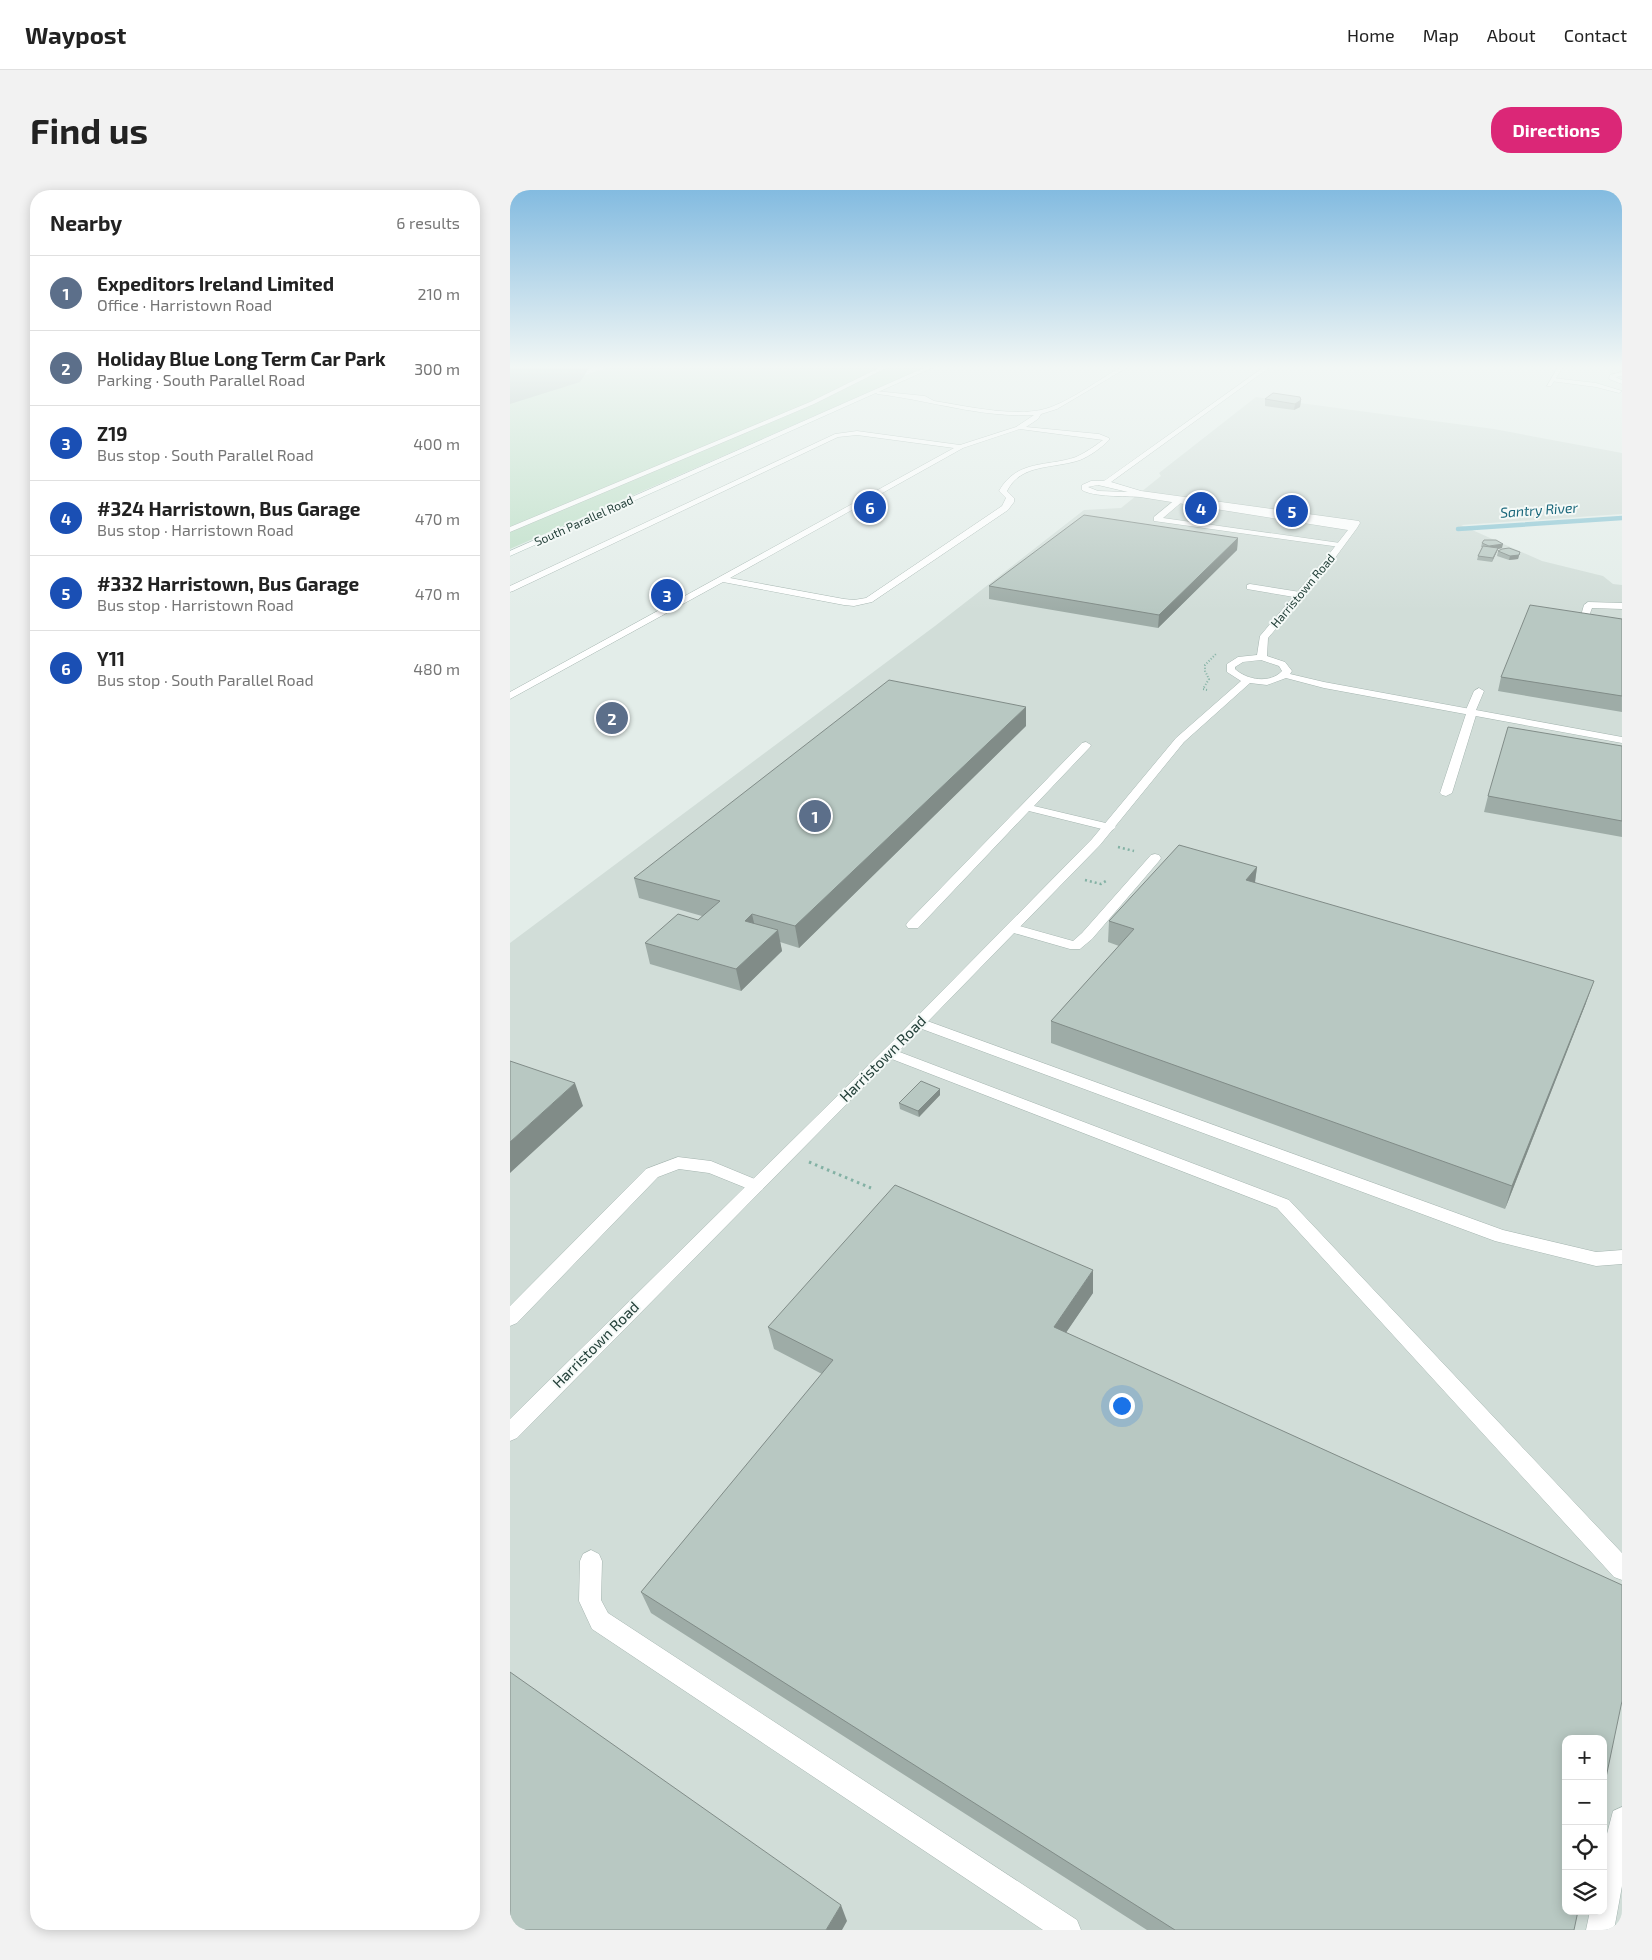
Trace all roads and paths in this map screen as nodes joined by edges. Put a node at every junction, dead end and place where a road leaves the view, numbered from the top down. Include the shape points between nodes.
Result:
1 (705, 448) edge
2 (749, 448) edge
3 (809, 448) edge
4 (959, 448) edge
5 (1093, 448) edge
6 (1155, 448) edge
7 (1106, 483) junction
8 (1114, 490) junction
9 (1179, 501) junction
10 (1355, 526) junction
11 (510, 530) edge
12 (1340, 545) junction
13 (510, 554) edge
14 (722, 579) junction
15 (1250, 587) dead end
16 (510, 590) edge
17 (1300, 595) junction
18 (1622, 606) edge
19 (1584, 619) edge
20 (1262, 657) junction
21 (1284, 675) junction
22 (1248, 680) junction
23 (1479, 691) dead end
24 (510, 696) edge
25 (1471, 712) junction
26 (1622, 740) edge
27 (1086, 745) dead end
28 (1446, 793) dead end
29 (1025, 807) junction
30 (1110, 828) junction
31 (1155, 858) dead end
32 (1064, 875) junction
33 (1110, 877) dead end
34 (913, 925) dead end
35 (1012, 928) junction
36 (918, 1023) junction
37 (889, 1053) junction
38 (788, 1154) junction
39 (756, 1186) junction
40 (870, 1188) dead end
41 (1622, 1257) edge
42 (510, 1318) edge
43 (510, 1432) edge
44 (591, 1561) dead end
45 (1622, 1569) edge
46 (1622, 1820) edge
47 (1067, 1930) edge
48 (1600, 1930) edge

1 - 11 street
2 - 13 street, South Parallel Road
3 - 16 street
4 - 14 street
5 - 14 street via 1080,457 1034,467 1015,475 1003,491 1010,498 1005,508 869,600 844,602
6 - 7 street
7 - 8 street
7 - 8 street via 1090,484 1084,488 1093,492
8 - 9 street
8 - 10 street
9 - 10 street
9 - 12 street via 1157,519
10 - 12 street, Harristown Road
12 - 17 street, Harristown Road
14 - 24 street
15 - 17 street
17 - 20 street, Harristown Road via 1263,638
18 - 19 street via 1588,605
20 - 21 street via 1282,664 1287,671
20 - 22 street via 1241,659 1230,666 1233,674
21 - 22 street via 1271,680
21 - 25 street
22 - 30 street, Harristown Road via 1180,740
23 - 25 street
25 - 26 street
25 - 28 street
27 - 29 street
29 - 30 street
29 - 34 street
30 - 32 street, Harristown Road
31 - 35 street via 1075,946
32 - 33 path via 1101,884
32 - 35 street, Harristown Road
35 - 36 street, Harristown Road
36 - 37 street, Harristown Road
36 - 41 street via 1501,1236 1596,1259
37 - 38 street, Harristown Road
37 - 45 street via 1283,1204
38 - 39 street, Harristown Road
38 - 40 path
39 - 42 street via 711,1167 678,1163 652,1173
39 - 43 street, Harristown Road
44 - 47 street via 590,1601 600,1621
46 - 48 street

